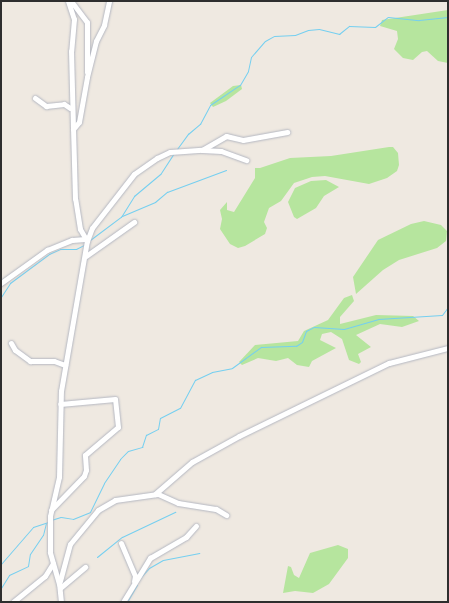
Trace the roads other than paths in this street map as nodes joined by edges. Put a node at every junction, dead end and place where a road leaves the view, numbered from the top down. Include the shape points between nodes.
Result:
1 (68, 1) edge
2 (72, 1) edge
3 (109, 1) edge
4 (87, 77) junction
5 (35, 98) dead end
6 (70, 108) junction
7 (73, 129) junction
8 (287, 132) dead end
9 (202, 150) junction
10 (246, 160) dead end
11 (134, 222) dead end
12 (86, 240) junction
13 (86, 256) junction
14 (1, 283) edge
15 (11, 343) dead end
16 (448, 348) edge
17 (65, 365) junction
18 (60, 404) junction
19 (155, 494) junction
20 (51, 510) junction
21 (226, 515) dead end
22 (196, 526) dead end
23 (122, 543) dead end
24 (53, 563) junction
25 (85, 567) dead end
26 (60, 586) junction
27 (132, 588) junction
28 (13, 602) edge
29 (61, 602) edge
30 (122, 602) edge

1 - 6 street via 74,19
2 - 4 street via 87,22
3 - 4 street
4 - 7 street via 79,122
5 - 6 street via 46,106 64,104
6 - 7 street
7 - 12 street via 75,199 80,229
8 - 9 street via 243,140 226,136
9 - 10 street via 221,151
9 - 12 street via 170,152 134,174 92,228
11 - 13 street
12 - 13 street
12 - 14 street via 72,240 47,250
13 - 17 street
15 - 17 street via 15,350 30,361 54,361
16 - 19 street via 389,363 239,436 196,459
17 - 18 street
18 - 20 street via 58,477
18 - 20 street via 115,399 118,428 85,454 84,476
19 - 21 street via 178,503 216,509
19 - 26 street via 122,497 98,510 67,549
20 - 24 street
22 - 27 street via 186,537 150,558
23 - 27 street via 135,576
24 - 26 street
24 - 28 street via 45,576
25 - 26 street
26 - 29 street
27 - 30 street

